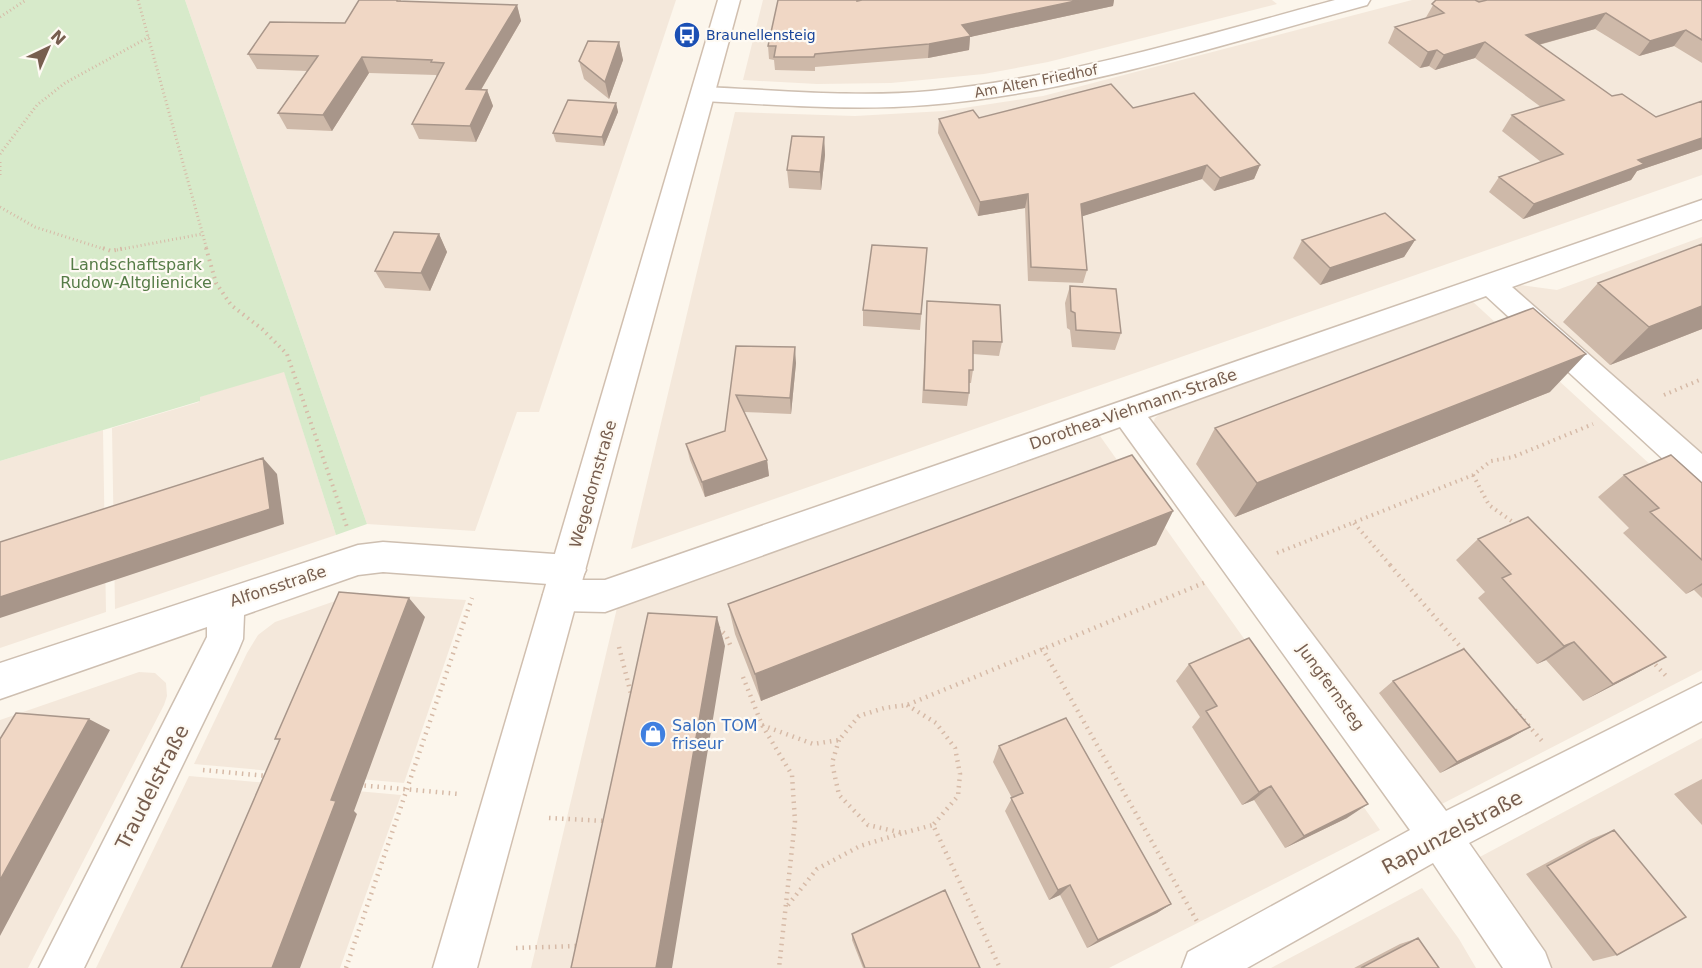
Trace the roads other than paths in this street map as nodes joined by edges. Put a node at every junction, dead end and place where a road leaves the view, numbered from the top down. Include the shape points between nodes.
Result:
1 (729, 0) edge
2 (1359, 0) edge
3 (704, 94) junction
4 (1702, 209) edge
5 (1491, 284) junction
6 (1126, 412) junction
7 (1702, 474) edge
8 (564, 583) junction
9 (226, 603) junction
10 (0, 681) edge
11 (1698, 703) edge
12 (1440, 836) junction
13 (1212, 964) edge
14 (61, 968) edge
15 (455, 968) edge
16 (1529, 968) edge

1 - 3 street, Wegedornstraße
2 - 3 street, Am Alten Friedhof via 1106,67 987,92 854,100
3 - 8 street, Wegedornstraße
4 - 5 street, Dorothea-Viehmann-Straße
5 - 6 street, Dorothea-Viehmann-Straße
5 - 7 street
6 - 8 street, Dorothea-Viehmann-Straße via 605,596
6 - 12 street, Jungfernsteg
8 - 9 street, Alfonsstraße via 383,557 358,560
8 - 15 street, Wegedornstraße
9 - 10 street, Alfonsstraße
9 - 14 street, Traudelstraße via 225,639
11 - 12 street, Rapunzelstraße
12 - 13 street, Rapunzelstraße
12 - 16 street, Jungfernsteg

